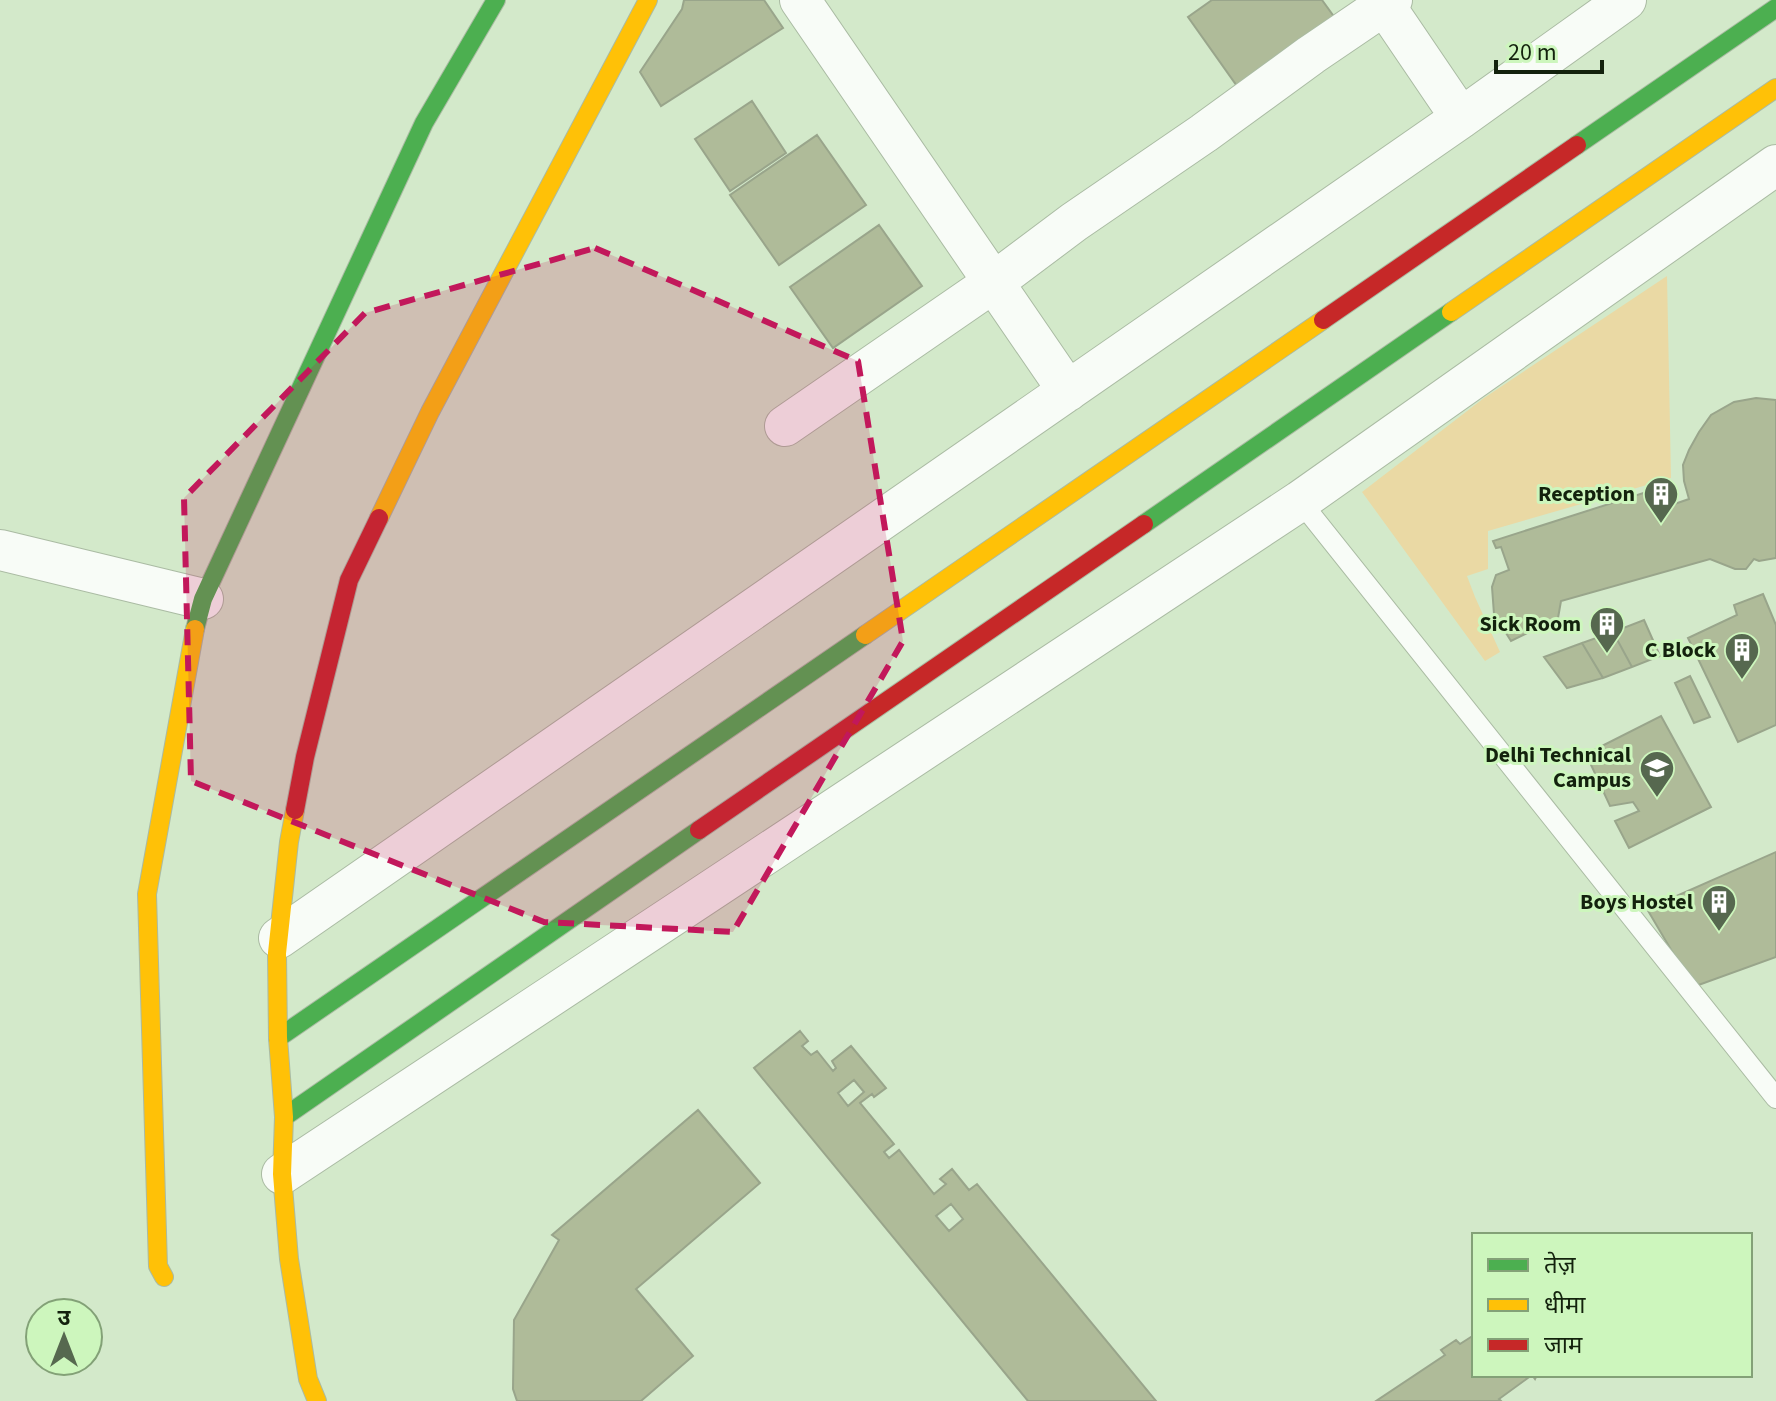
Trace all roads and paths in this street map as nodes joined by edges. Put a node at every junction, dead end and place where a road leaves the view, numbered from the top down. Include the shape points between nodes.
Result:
1 (496, 0) edge
2 (648, 0) edge
3 (800, 0) edge
4 (1626, 0) edge
5 (1386, 2) edge
6 (1776, 8) edge
7 (1776, 88) edge
8 (1461, 118) junction
9 (1776, 165) edge
10 (994, 282) junction
11 (1068, 391) junction
12 (785, 426) dead end
13 (1300, 501) junction
14 (0, 550) edge
15 (203, 599) junction
16 (279, 938) junction
17 (278, 1038) junction
18 (1776, 1098) edge
19 (284, 1117) junction
20 (282, 1174) junction
21 (164, 1277) dead end
22 (317, 1401) edge

1 - 15 street via 424,123
2 - 16 street via 430,412 349,580 305,757
3 - 10 street
4 - 8 street
5 - 8 street
5 - 10 street
6 - 17 street
7 - 19 street
8 - 11 street
9 - 13 street
10 - 11 street
10 - 12 street
11 - 16 street
13 - 18 lane
13 - 20 street
14 - 15 street
15 - 21 street via 147,894 158,1266
16 - 17 street
17 - 19 street
19 - 20 street
20 - 22 street via 289,1259 308,1379

